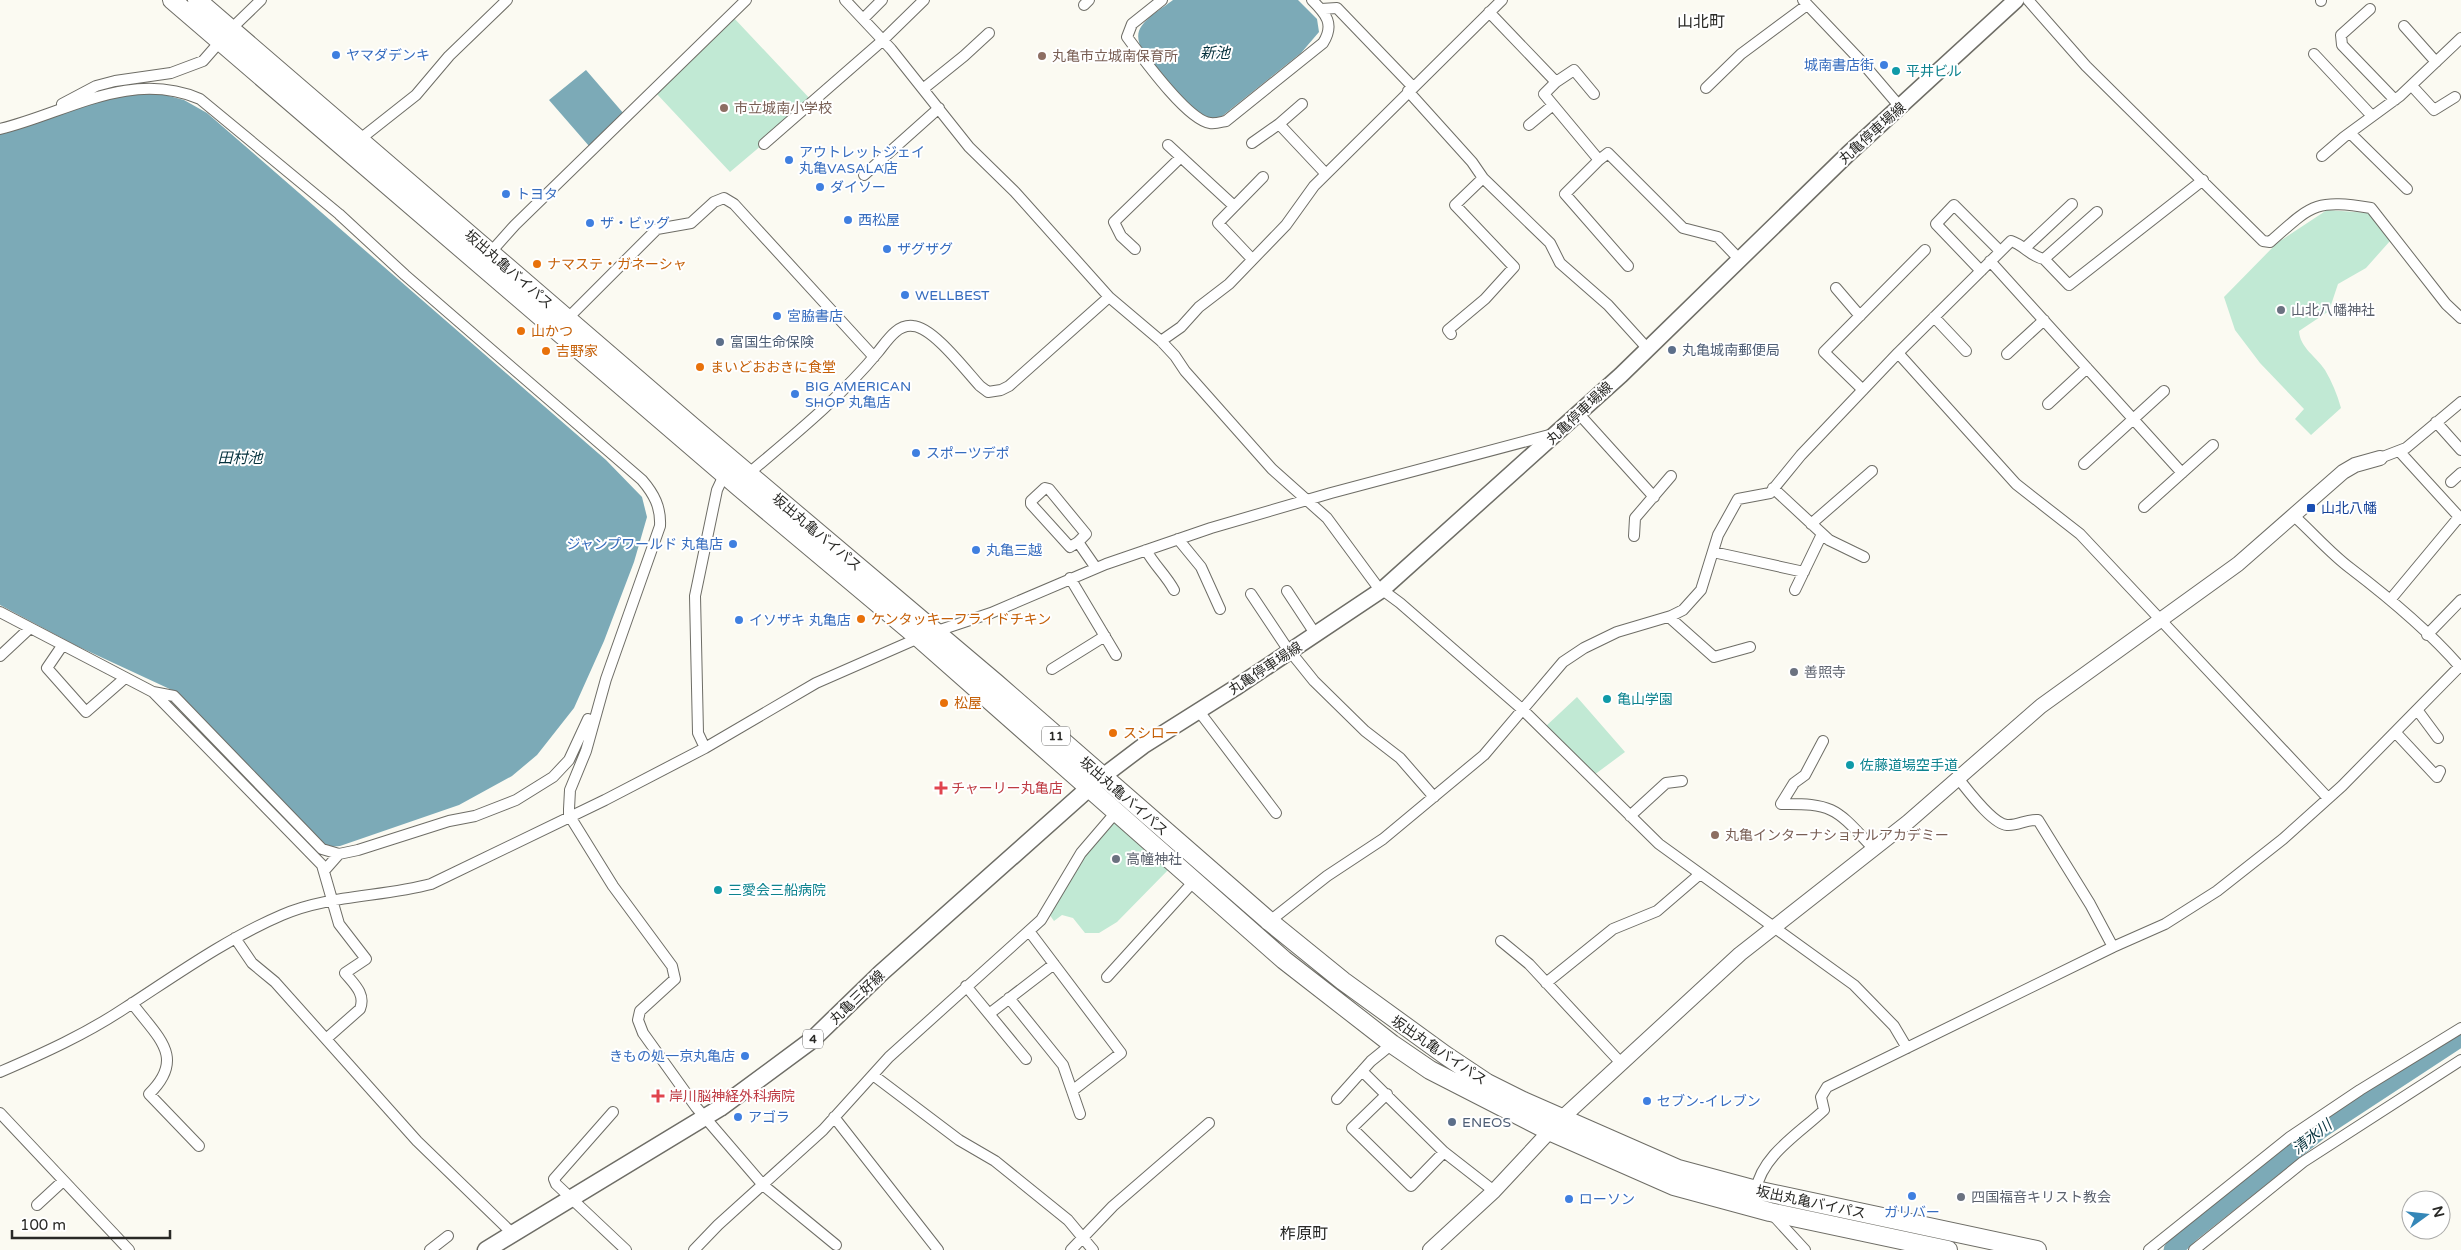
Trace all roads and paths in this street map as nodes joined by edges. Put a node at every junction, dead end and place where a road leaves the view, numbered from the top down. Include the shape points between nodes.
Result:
1 (172, 0) edge
2 (197, 0) edge
3 (261, 0) edge
4 (507, 0) edge
5 (746, 0) edge
6 (845, 0) edge
7 (882, 0) edge
8 (924, 0) edge
9 (1162, 0) edge
10 (1312, 0) edge
11 (1502, 0) edge
12 (2016, 0) edge
13 (2028, 0) edge
14 (1805, 2) edge
15 (2370, 8) dead end
16 (1321, 9) junction
17 (1489, 12) junction
18 (863, 18) junction
19 (2404, 26) dead end
20 (988, 33) dead end
21 (226, 35) junction
22 (2461, 38) edge
23 (882, 41) junction
24 (2314, 54) dead end
25 (2436, 62) junction
26 (1556, 82) junction
27 (2412, 86) junction
28 (1706, 88) dead end
29 (923, 89) junction
30 (1410, 89) junction
31 (1594, 94) dead end
32 (2455, 97) dead end
33 (2395, 100) junction
34 (1302, 104) dead end
35 (1554, 105) junction
36 (939, 108) junction
37 (1901, 108) junction
38 (52, 112) junction
39 (2372, 116) junction
40 (1278, 124) junction
41 (1529, 125) dead end
42 (0, 130) edge
43 (2350, 133) junction
44 (359, 140) junction
45 (1252, 143) dead end
46 (764, 144) dead end
47 (1168, 145) dead end
48 (2322, 156) dead end
49 (1181, 157) junction
50 (1599, 160) junction
51 (1326, 174) junction
52 (864, 175) dead end
53 (1263, 177) dead end
54 (1483, 178) junction
55 (2203, 180) junction
56 (2407, 188) dead end
57 (2072, 204) dead end
58 (1234, 206) junction
59 (2097, 212) dead end
60 (2025, 248) junction
61 (1135, 249) dead end
62 (1925, 250) dead end
63 (2000, 251) junction
64 (490, 253) junction
65 (1252, 259) junction
66 (1738, 259) junction
67 (2044, 259) junction
68 (1990, 261) junction
69 (1628, 266) dead end
70 (1980, 271) junction
71 (1836, 288) dead end
72 (1109, 297) junction
73 (1860, 316) junction
74 (1934, 317) junction
75 (2461, 318) edge
76 (2044, 320) junction
77 (562, 324) junction
78 (1451, 334) dead end
79 (1161, 342) junction
80 (1647, 348) junction
81 (1966, 351) dead end
82 (1898, 353) junction
83 (2007, 354) dead end
84 (874, 356) junction
85 (2086, 368) junction
86 (1863, 390) junction
87 (2164, 391) dead end
88 (2048, 404) dead end
89 (2460, 406) edge
90 (1578, 414) junction
91 (2133, 419) junction
92 (2436, 422) junction
93 (1558, 432) junction
94 (2213, 445) dead end
95 (2461, 450) edge
96 (2399, 451) junction
97 (2380, 458) joint
98 (2084, 464) dead end
99 (1872, 471) dead end
100 (2182, 473) junction
101 (2461, 473) edge
102 (748, 474) junction
103 (724, 475) junction
104 (1671, 476) dead end
105 (2450, 482) dead end
106 (1773, 488) junction
107 (1654, 496) junction
108 (1306, 500) junction
109 (2144, 507) dead end
110 (2294, 516) junction
111 (2460, 518) edge
112 (1810, 524) junction
113 (1822, 534) junction
114 (1634, 536) dead end
115 (1178, 539) junction
116 (1078, 542) junction
117 (1146, 550) junction
118 (1713, 552) junction
119 (1864, 557) dead end
120 (1096, 568) junction
121 (1804, 572) junction
122 (1070, 578) junction
123 (1383, 589) junction
124 (1174, 590) dead end
125 (1795, 590) dead end
126 (1287, 591) dead end
127 (1251, 594) dead end
128 (2390, 600) junction
129 (2461, 600) edge
130 (1220, 610) dead end
131 (0, 612) edge
132 (1669, 617) junction
133 (2163, 620) junction
134 (30, 628) junction
135 (936, 632) junction
136 (1316, 635) junction
137 (2427, 635) junction
138 (1105, 636) junction
139 (919, 638) junction
140 (62, 646) junction
141 (1750, 647) dead end
142 (1290, 652) junction
143 (0, 656) edge
144 (1116, 656) dead end
145 (2461, 666) edge
146 (1052, 669) dead end
147 (126, 678) junction
148 (606, 679) junction
149 (154, 692) junction
150 (1198, 710) junction
151 (1522, 710) junction
152 (2418, 710) junction
153 (2396, 733) junction
154 (2438, 738) dead end
155 (1823, 741) dead end
156 (705, 748) junction
157 (2440, 771) dead end
158 (1957, 778) junction
159 (1682, 781) dead end
160 (1095, 782) junction
161 (1434, 797) junction
162 (2327, 797) junction
163 (1118, 811) junction
164 (1276, 813) dead end
165 (569, 815) junction
166 (1630, 816) junction
167 (1873, 848) junction
168 (339, 854) junction
169 (324, 871) junction
170 (1700, 874) junction
171 (1195, 880) junction
172 (332, 901) junction
173 (1269, 922) junction
174 (1773, 927) junction
175 (1029, 931) junction
176 (1254, 934) junction
177 (235, 938) junction
178 (1500, 941) dead end
179 (2113, 947) junction
180 (1054, 964) junction
181 (1107, 977) dead end
182 (1546, 983) junction
183 (966, 986) junction
184 (1009, 998) junction
185 (132, 1003) junction
186 (989, 1014) junction
187 (2461, 1028) edge
188 (326, 1039) junction
189 (1392, 1044) junction
190 (1907, 1048) junction
191 (1026, 1058) dead end
192 (2461, 1060) edge
193 (1621, 1063) junction
194 (1362, 1071) junction
195 (0, 1072) edge
196 (873, 1075) junction
197 (1072, 1091) junction
198 (1386, 1094) junction
199 (1337, 1099) dead end
200 (613, 1112) dead end
201 (0, 1114) edge
202 (1080, 1114) dead end
203 (705, 1117) junction
204 (834, 1117) junction
205 (1562, 1118) junction
206 (1209, 1123) dead end
207 (1549, 1131) junction
208 (199, 1146) dead end
209 (1444, 1152) junction
210 (63, 1181) junction
211 (763, 1185) junction
212 (1756, 1190) junction
213 (1494, 1191) junction
214 (570, 1198) junction
215 (37, 1205) dead end
216 (1770, 1212) junction
217 (512, 1233) junction
218 (448, 1236) dead end
219 (1084, 1239) junction
220 (836, 1245) dead end
221 (129, 1250) edge
222 (430, 1250) edge
223 (486, 1250) edge
224 (626, 1250) edge
225 (694, 1250) edge
226 (938, 1250) edge
227 (1071, 1250) edge
228 (1093, 1250) edge
229 (1430, 1250) edge
230 (1805, 1250) edge
231 (1948, 1250) edge
232 (2037, 1250) edge
233 (2149, 1250) edge
234 (2194, 1250) edge

1 - 21 highway, 坂出丸亀バイパス / 11
2 - 21 highway, 坂出丸亀バイパス / 11
3 - 21 street
4 - 44 street via 449,56 416,95
5 - 64 street
6 - 18 street
7 - 18 street
8 - 23 street
9 - 16 street via 1132,24 1127,37 1162,84 1201,120 1212,124 1226,121 1322,43 1329,34 1328,22
10 - 16 street
11 - 17 street
12 - 37 main road, 丸亀停車場線
13 - 55 street via 2086,66
14 - 28 street via 1741,54
14 - 37 street
15 - 33 street via 2341,35 2342,45
16 - 30 street via 1337,8
17 - 26 street
17 - 30 street
18 - 23 street
19 - 25 street
20 - 29 street
21 - 38 street via 209,56 192,67 96,86
21 - 44 highway, 坂出丸亀バイパス / 11
21 - 77 highway, 坂出丸亀バイパス / 11
22 - 25 street
23 - 29 street
23 - 46 street
24 - 39 street
25 - 27 street
26 - 31 street via 1574,70
26 - 35 street via 1544,94
27 - 32 street via 2434,110
27 - 33 street
29 - 36 street
30 - 51 street
30 - 54 street
33 - 39 street
34 - 40 street
35 - 41 street
35 - 50 street
36 - 52 street
36 - 72 street via 969,147 1015,192
37 - 66 main road, 丸亀停車場線
38 - 42 street
38 - 148 street via 104,94 131,91 186,93 200,99 339,214 642,480 656,502 660,526
39 - 43 street
40 - 45 street
40 - 51 street
43 - 48 street
43 - 56 street
44 - 64 highway, 坂出丸亀バイパス / 11
47 - 49 street
49 - 58 street
49 - 61 street via 1114,222 1121,236
50 - 66 street via 1608,153 1683,228 1718,237
50 - 69 street via 1565,194
51 - 65 street via 1286,225
53 - 58 street
54 - 78 street via 1455,205 1514,267 1485,299 1448,330
54 - 80 street via 1550,243 1560,263 1608,305
55 - 67 street via 2069,284
55 - 75 street via 2263,241 2270,242 2316,206 2330,203 2371,208 2446,304
57 - 60 street
58 - 65 street via 1218,224
59 - 67 street
60 - 63 street via 2011,241
60 - 67 street via 2036,258
62 - 73 street
63 - 68 street
63 - 70 street via 1954,205 1936,224
64 - 77 highway, 坂出丸亀バイパス / 11
65 - 79 street via 1222,290
66 - 80 main road, 丸亀停車場線
68 - 70 street
68 - 76 street
70 - 74 street
71 - 73 street
72 - 79 street
72 - 84 street via 1001,390 988,392 980,386 922,328 904,327 893,333
73 - 86 street via 1824,352
74 - 81 street
74 - 82 street
76 - 83 street
76 - 85 street
77 - 84 street via 657,229 691,224 714,202 724,198 734,204
77 - 102 highway, 坂出丸亀バイパス / 11
77 - 103 highway, 坂出丸亀バイパス / 11
79 - 108 street via 1272,469
80 - 90 main road, 丸亀停車場線
82 - 86 street
82 - 133 street via 2016,484 2080,534
84 - 102 street via 828,405
85 - 88 street
85 - 91 street
86 - 106 street
87 - 91 street
89 - 92 street
90 - 93 main road, 丸亀停車場線
90 - 107 street
91 - 98 street
91 - 100 street
92 - 95 street
92 - 96 street
93 - 108 street
93 - 123 main road, 丸亀停車場線
94 - 100 street
96 - 97 street
96 - 111 street
97 - 110 street via 2343,472
99 - 112 street
100 - 109 street
101 - 105 street
102 - 135 highway, 坂出丸亀バイパス / 11
103 - 139 highway, 坂出丸亀バイパス / 11
103 - 156 street via 717,490 695,596 698,734
104 - 107 street
106 - 112 street
106 - 118 street via 1760,496 1738,499 1718,535
107 - 114 street via 1636,518
108 - 115 street
108 - 123 street via 1327,518 1377,586
110 - 128 street
110 - 133 street via 2238,564
111 - 128 street
112 - 113 street
113 - 119 street
113 - 121 street
115 - 117 street
115 - 130 street via 1201,568
116 - 116 street via 1086,534 1045,488 1031,504 1070,547
116 - 120 street
117 - 120 street
117 - 124 street
118 - 121 street
118 - 132 street via 1701,590 1683,610
120 - 122 street
121 - 125 street
122 - 135 street via 991,613
122 - 138 street
123 - 136 main road, 丸亀停車場線
123 - 151 street
126 - 136 street
127 - 142 street
128 - 137 street
129 - 137 street
131 - 134 street
132 - 141 street via 1714,657
132 - 151 street via 1617,632 1584,648 1563,662
133 - 158 street via 2041,706
133 - 162 street
134 - 140 street
134 - 143 street
135 - 139 street
135 - 160 highway, 坂出丸亀バイパス / 11
136 - 142 main road, 丸亀停車場線
137 - 145 street
138 - 144 street
138 - 146 street
139 - 156 street via 816,683
139 - 160 highway, 坂出丸亀バイパス / 11
140 - 147 street
140 - 147 street via 47,668 86,712
142 - 150 main road, 丸亀停車場線
142 - 161 street via 1314,681 1365,731 1400,758
145 - 152 street
147 - 149 street
148 - 165 street via 586,751 570,790
148 - 168 street via 574,752 553,777 497,809
149 - 168 street via 174,696 322,849
149 - 169 street via 322,865
150 - 160 main road, 丸亀停車場線
150 - 164 street
151 - 161 street via 1484,755
151 - 166 street
152 - 153 street
152 - 154 street
153 - 157 street via 2437,777
153 - 162 street
155 - 167 street via 1805,775 1794,783 1780,804 1814,804 1837,812
156 - 165 street
158 - 167 street
158 - 179 street via 1996,822 2006,825 2027,819 2038,820
159 - 166 street via 1666,783
160 - 163 highway, 坂出丸亀バイパス / 11
160 - 173 highway, 坂出丸亀バイパス / 11
160 - 203 main road, 丸亀三好線 / 4 via 881,973 812,1040
161 - 173 street
162 - 179 street via 2283,839 2217,891 2165,924
163 - 171 highway, 坂出丸亀バイパス / 11
163 - 175 street via 1081,853 1041,920
165 - 172 street via 431,884
165 - 203 street via 613,886 672,966 675,979 640,1011 638,1020 643,1033
166 - 170 street via 1659,844
167 - 174 street
168 - 169 street
169 - 172 street
170 - 174 street
170 - 182 street via 1657,911 1613,929
171 - 176 highway, 坂出丸亀バイパス / 11
171 - 181 street
172 - 177 street via 283,914
172 - 188 street via 339,924 366,959 345,973 362,995 360,1009
173 - 176 street
173 - 205 highway, 坂出丸亀バイパス / 11 via 1343,982 1445,1056 1487,1083
174 - 190 street via 1854,984 1894,1026
174 - 193 street
175 - 180 street
175 - 183 street
176 - 189 highway, 坂出丸亀バイパス / 11
177 - 185 street
177 - 188 street via 252,963 275,982
178 - 182 street via 1529,964
179 - 190 street
180 - 184 street
180 - 197 street via 1121,1053
182 - 193 street
183 - 186 street
183 - 196 street
184 - 186 street
184 - 197 street via 1063,1065
185 - 195 street via 64,1043
185 - 208 street via 167,1054 166,1075 149,1094
186 - 191 street
187 - 233 street via 2290,1137
188 - 217 street via 423,1147
189 - 194 street
189 - 207 highway, 坂出丸亀バイパス / 11 via 1430,1070
190 - 212 street via 1828,1087 1821,1097 1824,1110 1781,1148 1758,1179
192 - 234 street via 2303,1162
193 - 205 street
194 - 198 street
194 - 199 street
196 - 204 street
196 - 219 street via 959,1140 995,1161 1068,1220
197 - 202 street
198 - 209 street
198 - 209 street via 1352,1128 1411,1186
200 - 214 street via 554,1179
201 - 210 street
203 - 211 street
203 - 214 main road, 丸亀三好線 / 4
204 - 211 street
204 - 226 street
205 - 207 street
205 - 212 highway, 坂出丸亀バイパス / 11 via 1678,1169
206 - 219 street via 1113,1206
207 - 213 street
207 - 216 highway, 坂出丸亀バイパス / 11 via 1674,1186
209 - 213 street
210 - 215 street
210 - 221 street
211 - 220 street
211 - 225 street
212 - 232 highway, 坂出丸亀バイパス / 11
213 - 229 street
214 - 217 main road, 丸亀三好線 / 4
214 - 224 street
216 - 230 street
216 - 231 highway, 坂出丸亀バイパス / 11
217 - 223 main road, 丸亀三好線 / 4
218 - 222 street
219 - 227 street
219 - 228 street

